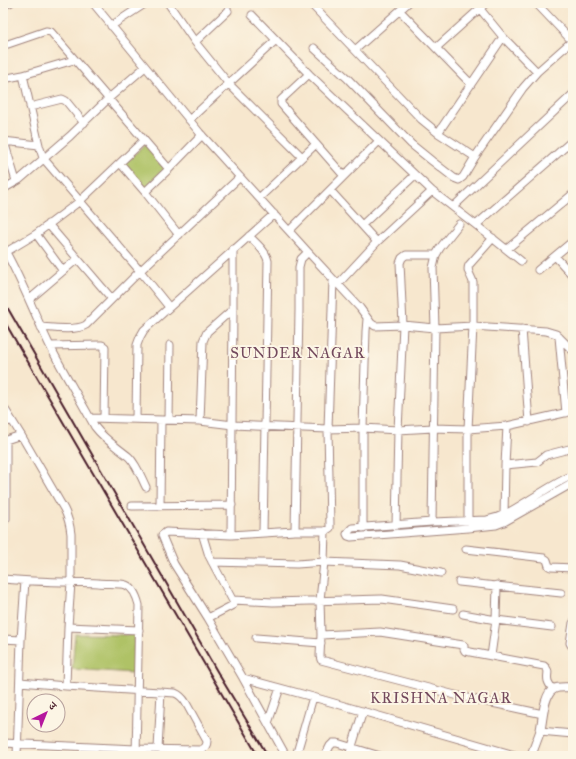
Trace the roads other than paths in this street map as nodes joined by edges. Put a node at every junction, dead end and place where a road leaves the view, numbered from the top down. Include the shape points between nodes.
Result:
1 (10, 3) edge
2 (93, 3) edge
3 (146, 3) edge
4 (168, 3) edge
5 (310, 3) edge
6 (408, 3) edge
7 (486, 3) edge
8 (536, 3) edge
9 (3, 5) edge
10 (480, 8) junction
11 (228, 10) dead end
12 (400, 11) junction
13 (252, 15) dead end
14 (111, 26) junction
15 (503, 37) junction
16 (276, 40) junction
17 (572, 41) edge
18 (195, 42) junction
19 (8, 44) dead end
20 (314, 48) dead end
21 (436, 48) junction
22 (354, 50) junction
23 (74, 60) junction
24 (145, 67) junction
25 (537, 72) junction
26 (309, 74) junction
27 (23, 75) junction
28 (3, 79) edge
29 (229, 84) junction
30 (471, 84) junction
31 (573, 94) edge
32 (108, 99) junction
33 (30, 107) junction
34 (189, 120) junction
35 (84, 123) junction
36 (438, 133) junction
37 (202, 135) junction
38 (3, 140) edge
39 (144, 140) junction
40 (573, 140) edge
41 (378, 141) junction
42 (316, 144) junction
43 (39, 145) junction
44 (302, 157) junction
45 (475, 157) junction
46 (43, 158) junction
47 (120, 163) junction
48 (169, 169) junction
49 (415, 175) junction
50 (344, 176) junction
51 (240, 177) junction
52 (16, 181) junction
53 (3, 189) edge
54 (330, 190) junction
55 (432, 191) junction
56 (144, 192) junction
57 (573, 194) edge
58 (259, 198) junction
59 (80, 201) junction
60 (453, 207) junction
61 (274, 214) junction
62 (48, 224) junction
63 (460, 224) dead end
64 (476, 225) junction
65 (362, 226) junction
66 (289, 231) junction
67 (36, 234) junction
68 (179, 235) junction
69 (249, 236) junction
70 (493, 238) junction
71 (573, 241) edge
72 (377, 242) junction
73 (5, 249) edge
74 (233, 249) junction
75 (507, 249) junction
76 (308, 252) junction
77 (436, 255) junction
78 (555, 256) junction
79 (77, 259) junction
80 (521, 261) dead end
81 (538, 270) dead end
82 (63, 271) junction
83 (140, 271) junction
84 (573, 276) edge
85 (335, 281) junction
86 (30, 299) junction
87 (112, 299) junction
88 (169, 307) junction
89 (233, 309) junction
90 (368, 319) junction
91 (403, 325) junction
92 (473, 326) junction
93 (41, 327) junction
94 (435, 328) junction
95 (522, 329) junction
96 (559, 337) junction
97 (170, 345) dead end
98 (50, 346) junction
99 (573, 351) edge
100 (3, 406) edge
101 (570, 412) edge
102 (90, 418) junction
103 (104, 418) junction
104 (136, 420) junction
105 (161, 420) junction
106 (169, 420) junction
107 (12, 421) junction
108 (200, 421) junction
109 (3, 422) edge
110 (529, 422) junction
111 (233, 425) junction
112 (507, 426) junction
113 (265, 427) junction
114 (297, 427) junction
115 (363, 428) junction
116 (433, 428) junction
117 (328, 429) junction
118 (468, 429) junction
119 (398, 430) junction
120 (21, 434) junction
121 (4, 440) edge
122 (573, 448) edge
123 (504, 465) junction
124 (573, 475) edge
125 (573, 483) edge
126 (146, 487) dead end
127 (232, 505) junction
128 (132, 506) dead end
129 (160, 506) junction
130 (504, 515) junction
131 (468, 520) junction
132 (3, 521) edge
133 (432, 522) junction
134 (396, 526) junction
135 (363, 528) junction
136 (325, 531) junction
137 (295, 532) junction
138 (202, 533) junction
139 (263, 533) junction
140 (231, 535) junction
141 (466, 549) dead end
142 (212, 562) junction
143 (324, 562) junction
144 (573, 568) edge
145 (441, 572) dead end
146 (3, 580) edge
147 (25, 581) junction
148 (71, 582) junction
149 (459, 582) dead end
150 (497, 586) junction
151 (561, 593) dead end
152 (233, 600) junction
153 (320, 600) junction
154 (453, 609) dead end
155 (463, 614) dead end
156 (208, 618) junction
157 (496, 620) junction
158 (573, 624) edge
159 (68, 627) junction
160 (552, 627) dead end
161 (139, 630) junction
162 (321, 635) junction
163 (256, 638) dead end
164 (3, 639) edge
165 (21, 640) junction
166 (321, 643) junction
167 (573, 647) edge
168 (491, 656) junction
169 (243, 678) junction
170 (20, 682) junction
171 (66, 686) junction
172 (573, 687) edge
173 (280, 688) junction
174 (553, 690) junction
175 (137, 691) junction
176 (161, 692) junction
177 (314, 697) junction
178 (362, 711) junction
179 (543, 714) junction
180 (268, 723) junction
181 (540, 732) junction
182 (573, 734) edge
183 (3, 743) edge
184 (18, 744) junction
185 (352, 748) junction
186 (158, 749) junction
187 (136, 752) edge
188 (375, 755) edge
189 (18, 756) edge
190 (286, 756) edge
191 (296, 756) edge
192 (325, 756) edge
193 (349, 756) edge
194 (518, 756) edge
195 (531, 756) edge

1 - 9 street
2 - 14 street
3 - 14 street
4 - 18 street
5 - 22 street
6 - 12 street
7 - 10 street
8 - 17 street
10 - 15 street
10 - 21 street
11 - 18 street
12 - 21 street
12 - 22 street
13 - 16 street
14 - 24 street
15 - 25 street
15 - 30 street
16 - 26 street
16 - 29 street
17 - 25 street
18 - 29 street
19 - 23 street via 48,31
20 - 45 street via 411,144 454,178 461,180
21 - 30 street
22 - 36 street
23 - 27 street
23 - 32 street
24 - 32 street
24 - 34 street
25 - 45 street
26 - 41 street
26 - 42 street via 281,102
27 - 28 street
27 - 33 street
29 - 34 street
29 - 44 street
30 - 36 street
31 - 60 street
32 - 35 street
32 - 39 street
33 - 35 street via 62,99
33 - 43 street
34 - 37 street
35 - 46 street
36 - 45 street
37 - 48 street
37 - 51 street
38 - 43 street
38 - 52 street
39 - 47 street
39 - 48 street
40 - 64 street
41 - 49 street
41 - 50 street
42 - 44 street
42 - 50 street
43 - 46 street
44 - 58 street
46 - 52 street
46 - 59 street
47 - 56 street
47 - 59 street
48 - 56 street
49 - 55 street
49 - 65 street
50 - 54 street
51 - 58 street
51 - 68 street
52 - 53 street
54 - 65 street
54 - 66 street
55 - 60 street
55 - 72 street
56 - 68 street
57 - 75 street
58 - 61 street
59 - 62 street
59 - 83 street
60 - 64 street
61 - 66 street
61 - 69 street
62 - 67 street
62 - 79 street
63 - 77 street
64 - 70 street
65 - 72 street
66 - 76 street
67 - 73 street
67 - 82 street
68 - 83 street
69 - 74 street
69 - 113 street via 265,253 268,261
70 - 75 street
70 - 92 street via 468,268 473,282
71 - 78 street
72 - 85 street
73 - 86 street
74 - 88 street
74 - 89 street
75 - 80 street
76 - 85 street
76 - 114 street via 300,259 299,267
77 - 91 street via 406,255 401,259
77 - 94 street via 433,268
78 - 81 street
78 - 84 street
79 - 82 street
79 - 87 street
82 - 86 street
83 - 87 street
83 - 88 street
85 - 90 street
85 - 117 street
86 - 93 street
87 - 93 street via 84,326
88 - 104 street via 144,330 138,341
89 - 108 street via 208,332 203,341
89 - 111 street
90 - 91 street via 376,326
90 - 115 street
91 - 94 street
91 - 119 street
92 - 94 street
92 - 95 street
92 - 118 street
93 - 98 street
94 - 116 street
95 - 96 street via 546,330
95 - 110 street
96 - 99 street
96 - 101 street
97 - 106 street
98 - 102 street
98 - 103 street via 102,345
100 - 107 street
101 - 110 street
102 - 103 street
102 - 126 street via 99,432 132,461
103 - 104 street
104 - 105 street
105 - 106 street
105 - 129 street
106 - 108 street
107 - 109 street
107 - 120 street
108 - 111 street
110 - 112 street
111 - 113 street
111 - 127 street
112 - 118 street
112 - 123 street
113 - 114 street
113 - 139 street
114 - 117 street
114 - 137 street
115 - 117 street
115 - 119 street
115 - 135 street
116 - 118 street
116 - 119 street
116 - 133 street
117 - 136 street via 330,528
118 - 131 street
119 - 134 street
120 - 121 street
120 - 148 street via 69,519
121 - 132 street via 6,520
122 - 123 street via 546,455 537,462
123 - 130 street
124 - 130 street
125 - 135 street via 496,525 348,536 352,528
127 - 129 street
127 - 140 street
128 - 129 street
130 - 131 street via 487,520
131 - 133 street
133 - 134 street
134 - 135 street
136 - 137 street
136 - 143 street
137 - 139 street
138 - 140 street
138 - 142 street
138 - 156 street via 166,532 162,535 174,564
139 - 140 street
141 - 144 street via 544,558 551,567
142 - 143 street
142 - 152 street
143 - 145 street via 400,565
143 - 153 street
146 - 147 street
147 - 148 street
147 - 165 street
148 - 159 street
148 - 161 street via 126,585 137,597
149 - 150 street
150 - 151 street
150 - 157 street
152 - 153 street
152 - 156 street via 234,605
153 - 154 street via 382,599
153 - 162 street
155 - 157 street
156 - 169 street
157 - 160 street
157 - 168 street
158 - 167 street via 570,642
159 - 161 street
159 - 171 street
161 - 175 street
162 - 166 street
162 - 168 street via 380,632 461,644 464,645 465,651
163 - 166 street
164 - 165 street
165 - 170 street
166 - 179 street via 320,658 323,661 459,696
168 - 174 street via 544,666 547,668 548,681
169 - 173 street
169 - 180 street
170 - 171 street
170 - 184 street
171 - 175 street
172 - 174 street
173 - 177 street
173 - 180 street
174 - 179 street via 547,698
175 - 176 street
175 - 187 street
176 - 186 street
176 - 186 street via 175,693 182,697 207,744 201,750
177 - 178 street
177 - 191 street
178 - 185 street
178 - 194 street
179 - 181 street
180 - 190 street
181 - 182 street
181 - 195 street
183 - 184 street
184 - 187 street
184 - 189 street
185 - 188 street
185 - 192 street via 333,743
185 - 193 street
186 - 187 street

